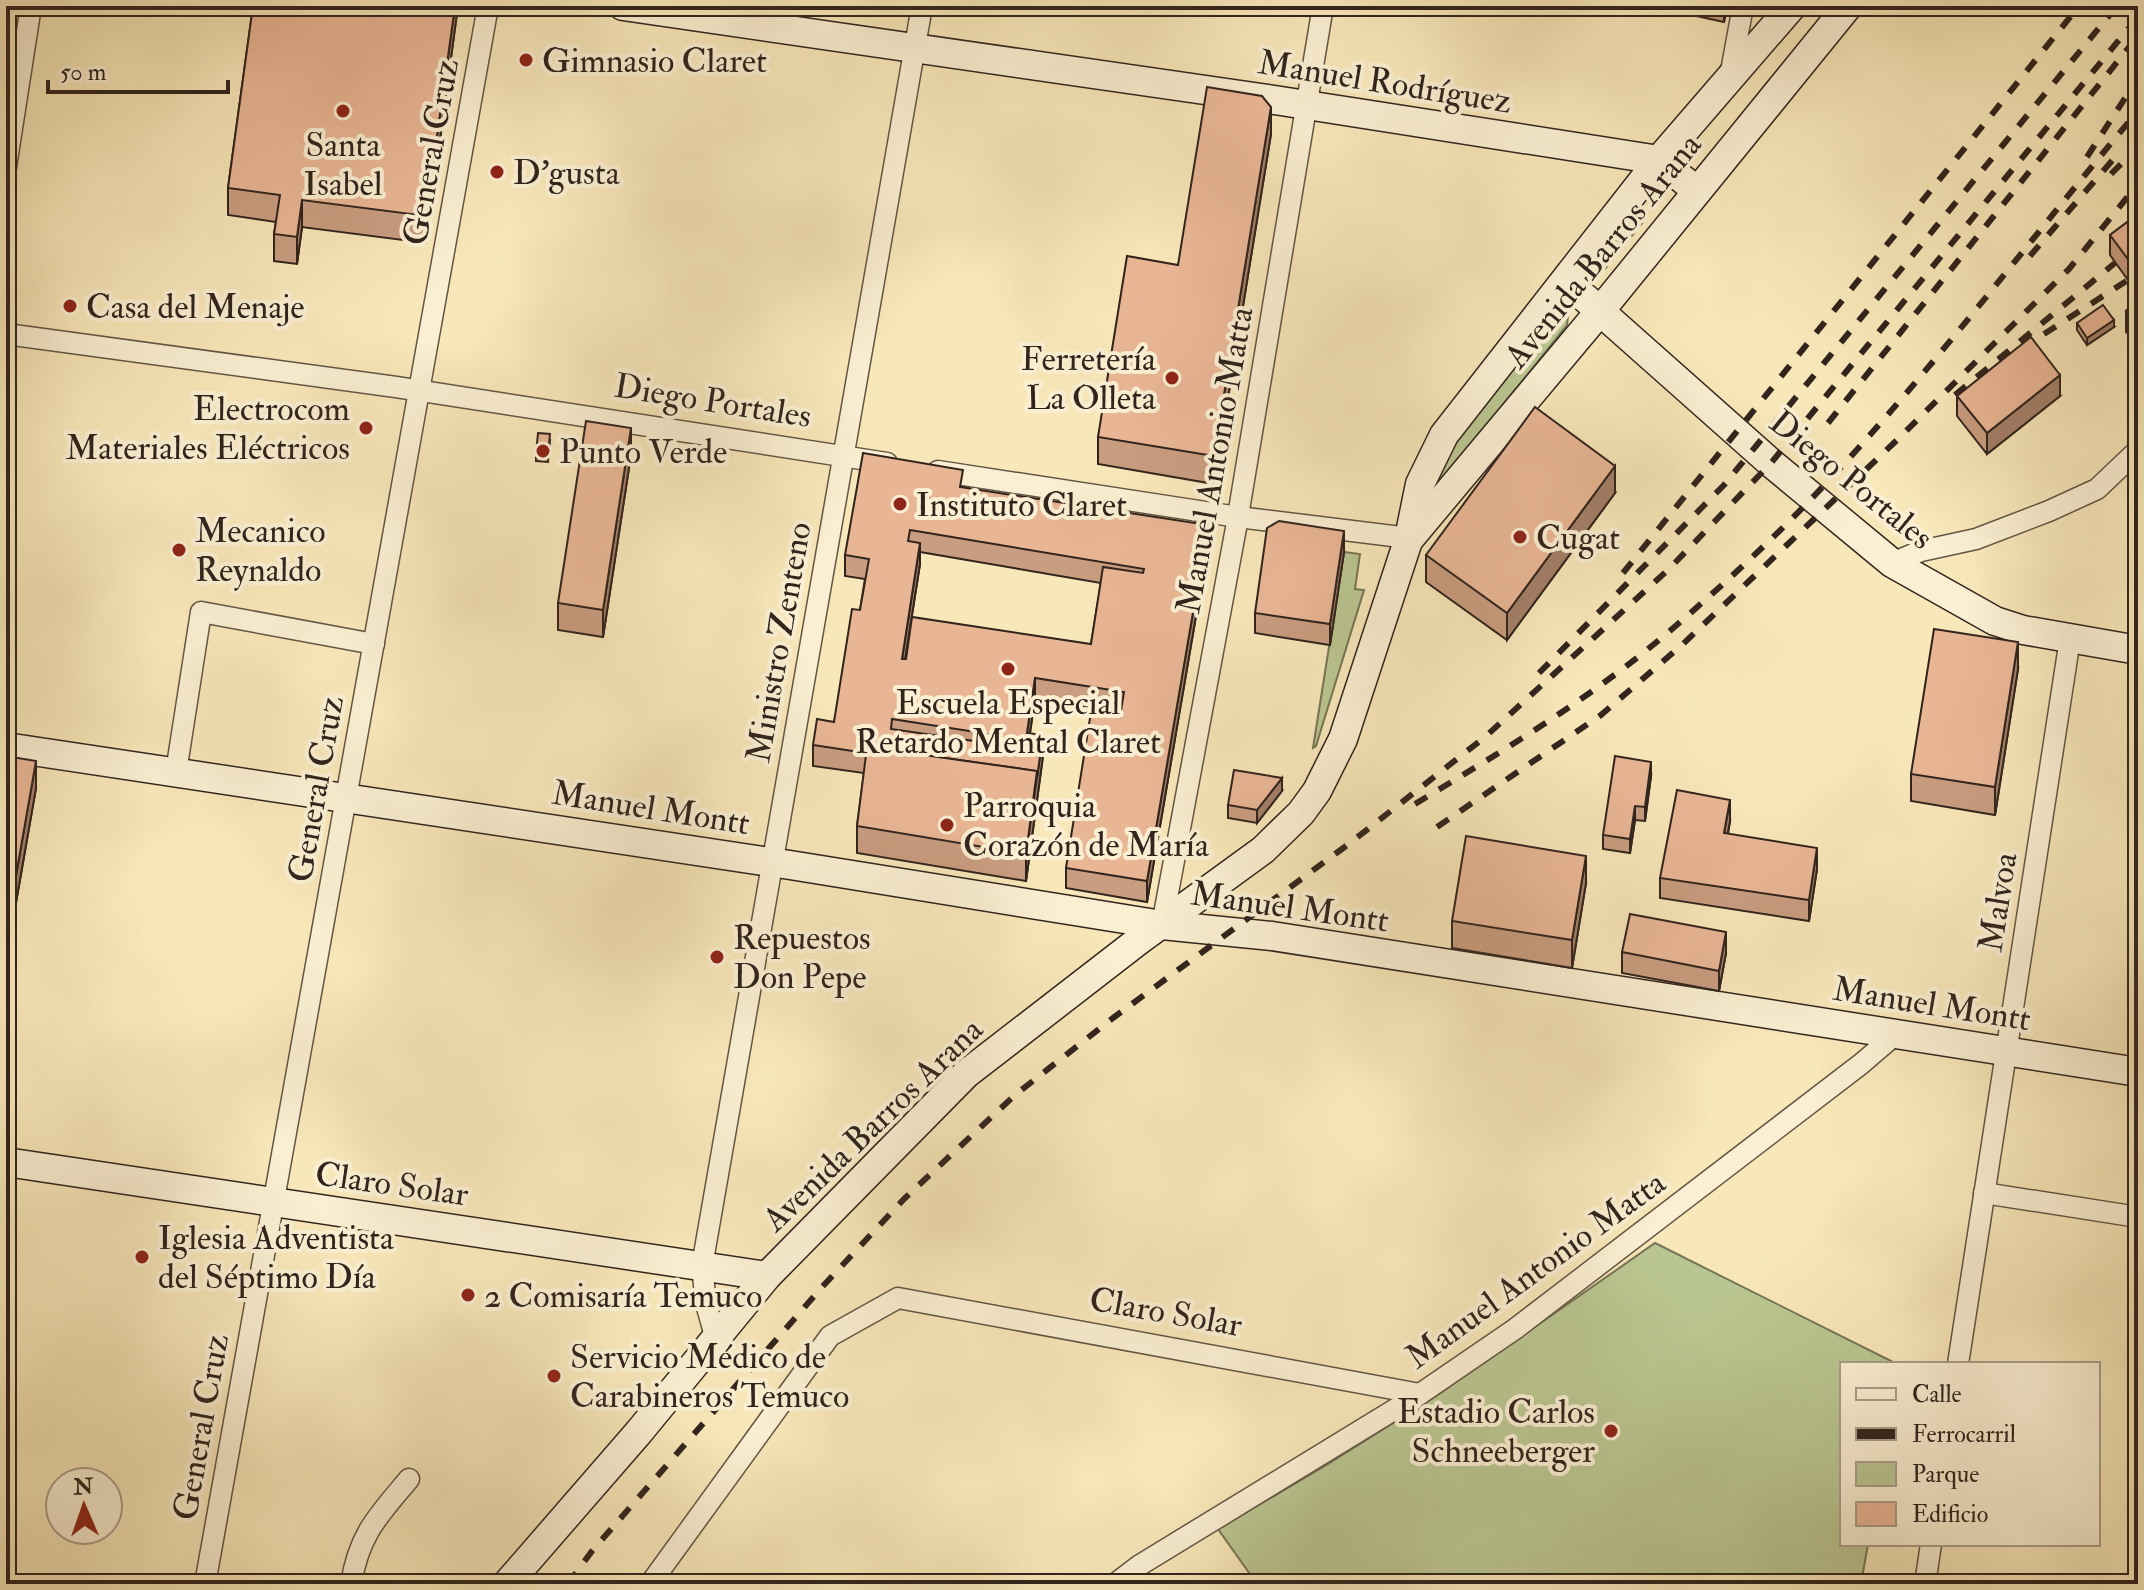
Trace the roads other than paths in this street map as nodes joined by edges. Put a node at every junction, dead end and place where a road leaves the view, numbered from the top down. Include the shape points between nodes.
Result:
1 (31, 6) edge
2 (488, 6) edge
3 (623, 6) edge
4 (922, 6) edge
5 (1323, 6) edge
6 (1743, 6) edge
7 (1792, 6) edge
8 (1848, 6) edge
9 (914, 48) junction
10 (1730, 81) junction
11 (1307, 104) junction
12 (1659, 160) junction
13 (6, 167) edge
14 (1697, 191) junction
15 (1566, 281) junction
16 (1600, 311) junction
17 (6, 334) edge
18 (420, 391) junction
19 (2138, 450) edge
20 (843, 456) junction
21 (1238, 517) junction
22 (1409, 538) junction
23 (1892, 563) junction
24 (2070, 639) junction
25 (374, 644) junction
26 (2138, 650) edge
27 (6, 747) edge
28 (176, 772) junction
29 (346, 798) junction
30 (773, 862) junction
31 (1162, 925) junction
32 (1896, 1034) junction
33 (2006, 1051) junction
34 (2138, 1072) edge
35 (6, 1162) edge
36 (1984, 1193) junction
37 (273, 1202) junction
38 (2138, 1217) edge
39 (702, 1266) junction
40 (767, 1276) junction
41 (715, 1336) junction
42 (1958, 1362) edge
43 (1420, 1394) junction
44 (409, 1479) dead end
45 (1931, 1546) edge
46 (1923, 1583) edge
47 (205, 1584) edge
48 (351, 1584) edge
49 (507, 1584) edge
50 (650, 1584) edge
51 (1115, 1584) edge

1 - 13 street
2 - 18 street, General Cruz
3 - 9 street, Manuel Rodríguez
4 - 9 street, Ministro Zenteno
5 - 11 street, Manuel Antonio Matta
6 - 10 street
7 - 10 street, Avenida Barros Arana
8 - 14 street, Avenida Barros Arana
9 - 11 street, Manuel Rodríguez
9 - 20 street, Ministro Zenteno
10 - 12 street, Avenida Barros Arana
11 - 12 street, Manuel Rodríguez
11 - 21 street, Manuel Antonio Matta
12 - 14 street
12 - 15 street, Avenida Barros Arana
14 - 16 street, Avenida Barros Arana
15 - 16 street, Diego Portales
15 - 22 street, Avenida Barros Arana via 1444,435 1420,484
16 - 22 street, Avenida Barros Arana
16 - 23 street, Diego Portales
17 - 18 street, Diego Portales
18 - 20 street, Diego Portales
18 - 25 street, General Cruz
19 - 23 street via 2097,489 1976,539
20 - 21 street, Diego Portales
20 - 30 street, Ministro Zenteno
21 - 22 street, Diego Portales
21 - 31 street, Manuel Antonio Matta
22 - 31 street, Avenida Barros Arana via 1343,739 1317,791 1263,850
23 - 24 street, Diego Portales via 1995,621
24 - 26 street, Diego Portales
24 - 33 street, Malvoa
25 - 28 street via 201,612
25 - 29 street, General Cruz
27 - 28 street, Manuel Montt
28 - 29 street, Manuel Montt
29 - 30 street, Manuel Montt
29 - 37 street, General Cruz
30 - 31 street, Manuel Montt
30 - 39 street, Ministro Zenteno
31 - 32 street, Manuel Montt via 1272,936
31 - 40 street, Avenida Barros Arana via 966,1074
32 - 33 street, Manuel Montt
32 - 43 street, Manuel Antonio Matta via 1515,1329
33 - 34 street, Manuel Montt
33 - 36 street, Malvoa
35 - 37 street, Claro Solar
36 - 38 street
36 - 42 street, Malvoa
37 - 39 street, Claro Solar
37 - 47 street, General Cruz
39 - 40 street, Claro Solar
39 - 41 street, Ministro Zenteno
40 - 41 street, Avenida Barros Arana
41 - 49 street, Avenida Barros Arana
43 - 50 street, Claro Solar via 898,1298 830,1336
43 - 51 street, Manuel Antonio Matta
44 - 48 street via 363,1540
45 - 46 street

